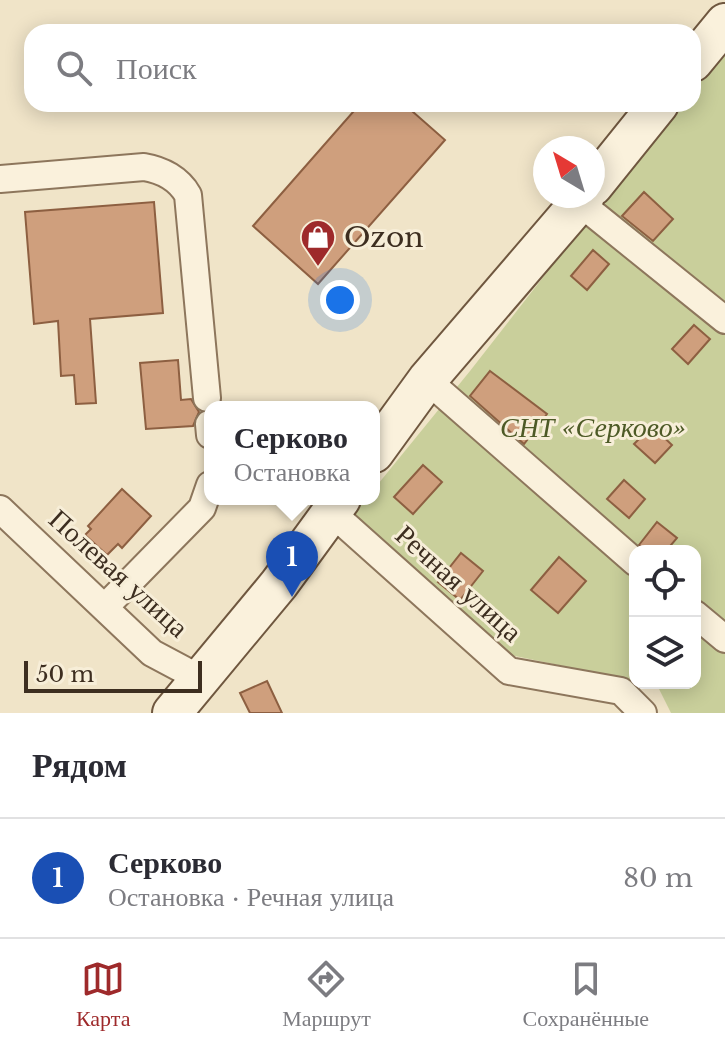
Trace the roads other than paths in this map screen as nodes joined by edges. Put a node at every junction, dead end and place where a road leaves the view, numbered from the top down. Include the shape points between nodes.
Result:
1 (725, 23) edge
2 (701, 52) edge
3 (653, 112) edge
4 (605, 171) edge
5 (0, 179) edge
6 (575, 208) edge
7 (600, 208) edge
8 (725, 320) edge
9 (427, 380) junction
10 (207, 398) dead end
11 (380, 445) edge
12 (204, 502) edge
13 (336, 506) edge
14 (0, 509) edge
15 (629, 557) edge
16 (105, 607) junction
17 (699, 617) edge
18 (725, 639) edge
19 (199, 678) junction
20 (172, 713) edge
21 (643, 713) edge

1 - 2 main road
3 - 4 main road
5 - 10 street via 144,167 182,184 188,195
6 - 9 main road
7 - 8 street
9 - 11 main road
9 - 15 street
12 - 16 street
13 - 19 main road via 279,584
13 - 21 street, Речная улица via 509,671 621,691
14 - 16 street, Полевая улица
16 - 19 street, Полевая улица via 152,653
17 - 18 street
19 - 20 main road

